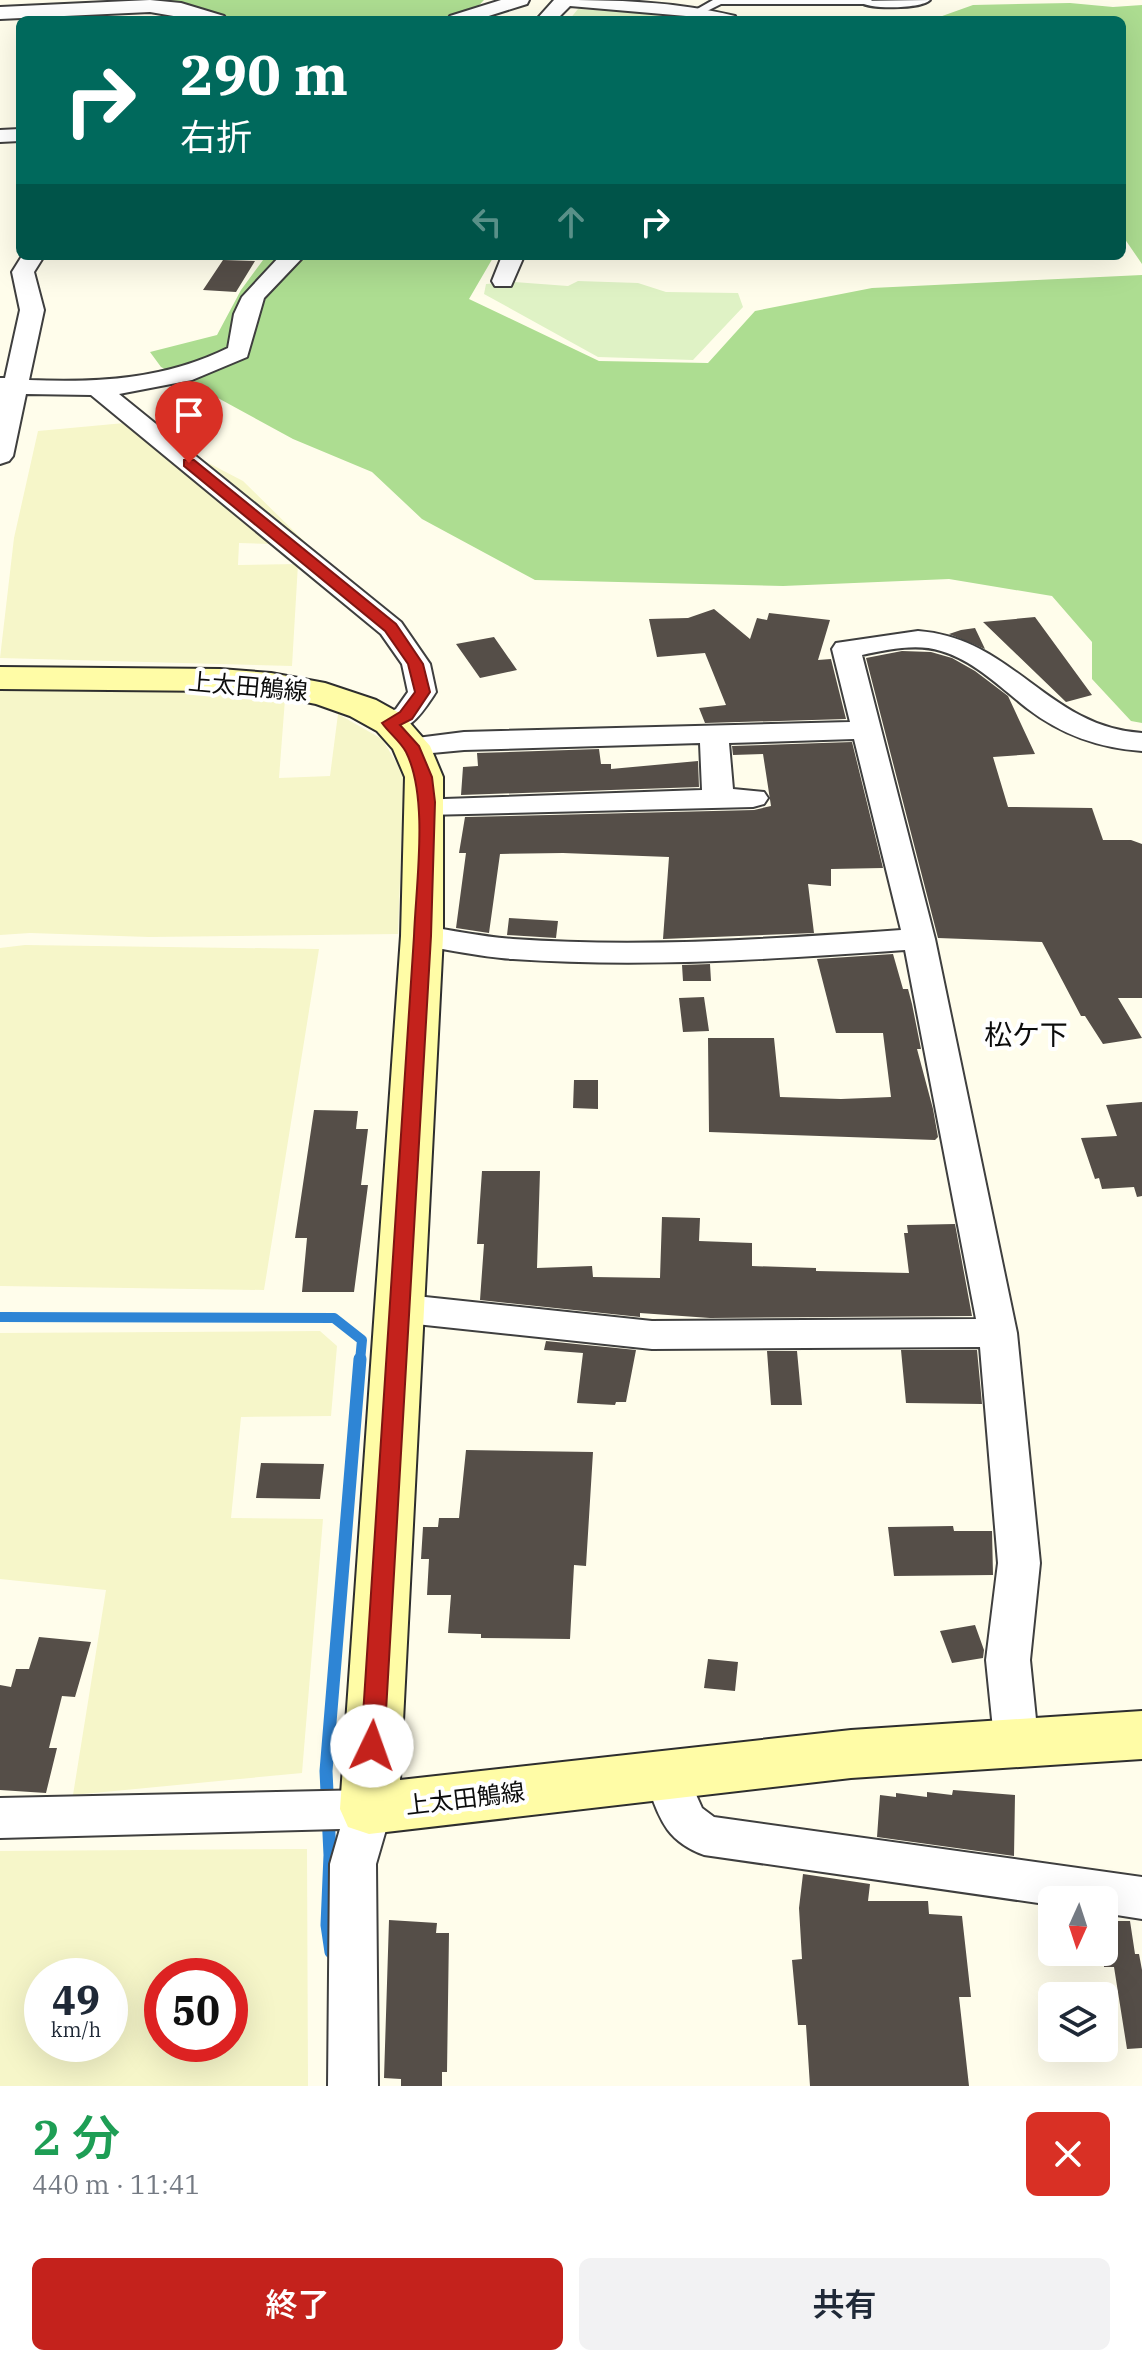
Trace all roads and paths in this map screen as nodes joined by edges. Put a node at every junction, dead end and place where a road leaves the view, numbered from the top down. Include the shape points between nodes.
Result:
1 (520, 0) edge
2 (867, 0) edge
3 (921, 0) edge
4 (697, 12) junction
5 (0, 13) edge
6 (52, 16) edge
7 (204, 16) edge
8 (470, 16) edge
9 (549, 16) edge
10 (712, 16) edge
11 (30, 260) edge
12 (289, 260) edge
13 (511, 260) edge
14 (503, 281) dead end
15 (8, 385) edge
16 (97, 388) junction
17 (0, 456) edge
18 (0, 678) edge
19 (864, 730) junction
20 (714, 734) junction
21 (401, 735) junction
22 (1142, 742) edge
23 (753, 798) dead end
24 (718, 799) junction
25 (426, 806) junction
26 (422, 936) junction
27 (919, 939) junction
28 (397, 1308) junction
29 (998, 1333) junction
30 (1142, 1735) edge
31 (1016, 1739) junction
32 (665, 1774) junction
33 (369, 1809) junction
34 (0, 1818) edge
35 (1142, 1898) edge
36 (353, 2086) edge

1 - 8 street
2 - 3 street
2 - 4 lane via 719,1
4 - 9 street via 565,0
4 - 10 street
5 - 6 street
6 - 7 street via 150,6
11 - 15 street via 23,272 32,310
12 - 16 street via 252,298 239,352 158,380
13 - 14 street
15 - 16 street
15 - 17 street
16 - 21 street via 391,628 416,664 422,692 406,715
18 - 21 main road, 上太田鵤線 via 271,684 363,708
19 - 20 street
19 - 22 street via 846,649 910,639 959,647 1067,723 1115,741
19 - 27 street
20 - 21 street via 464,741
20 - 24 street
21 - 25 main road, 上太田鵤線 via 424,777
23 - 24 street
24 - 25 street
25 - 26 main road, 上太田鵤線
26 - 27 street via 512,949 604,952
26 - 28 main road, 上太田鵤線
27 - 29 street
28 - 29 street via 652,1335
28 - 33 main road, 上太田鵤線
29 - 31 street via 1019,1563 1008,1660
30 - 31 main road, 上太田鵤線
31 - 32 main road, 上太田鵤線
32 - 33 main road, 上太田鵤線
32 - 35 street via 685,1821 704,1835
33 - 34 street
33 - 36 street via 353,1864

